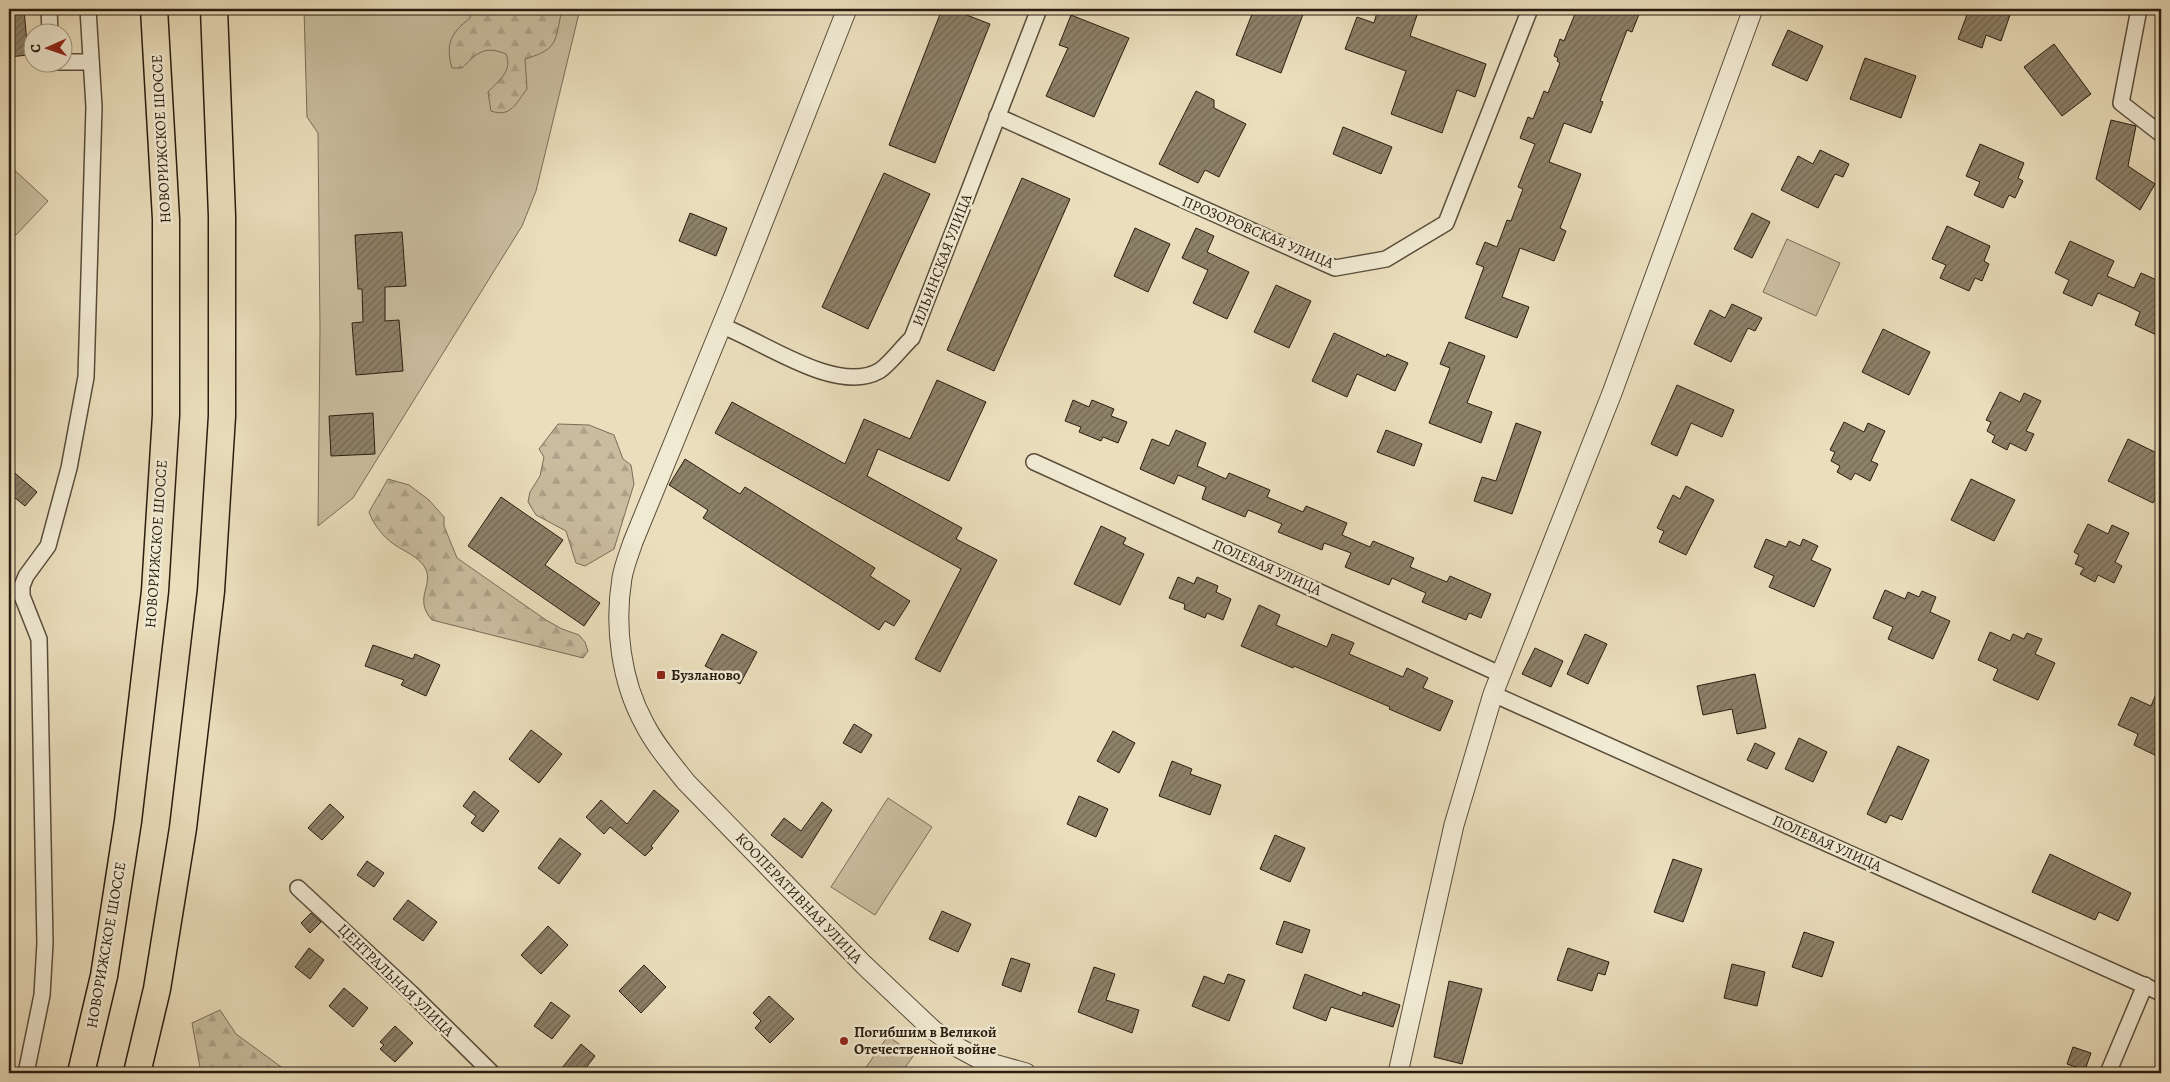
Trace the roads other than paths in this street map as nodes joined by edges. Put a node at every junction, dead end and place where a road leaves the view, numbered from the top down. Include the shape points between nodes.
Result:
1 (49, 9) edge
2 (88, 9) edge
3 (154, 9) edge
4 (847, 9) edge
5 (1038, 9) edge
6 (1530, 9) edge
7 (1753, 9) edge
8 (2139, 9) edge
9 (215, 14) edge
10 (50, 22) edge
11 (72, 62) edge
12 (91, 62) junction
13 (997, 116) junction
14 (2161, 134) edge
15 (722, 326) junction
16 (1034, 462) dead end
17 (1500, 674) junction
18 (1493, 694) junction
19 (298, 888) dead end
20 (2145, 985) junction
21 (2161, 993) edge
22 (980, 1067) edge
23 (26, 1073) edge
24 (81, 1073) edge
25 (137, 1073) edge
26 (492, 1073) edge
27 (1026, 1073) edge
28 (1398, 1073) edge
29 (2108, 1073) edge

1 - 10 street
2 - 12 street
3 - 24 highway, НОВОРИЖСКОЕ ШОССЕ via 166,219 166,415 155,591 128,821 104,976
4 - 15 street, КООПЕРАТИВНАЯ УЛИЦА
5 - 13 street, ИЛЬИНСКАЯ УЛИЦА
6 - 13 street, ПРОЗОРОВСКАЯ УЛИЦА via 1446,223 1386,259 1335,268
7 - 17 street via 1612,394
8 - 14 street via 2121,103
9 - 25 highway via 222,216 222,416 210,591 183,828 158,989
11 - 12 street
12 - 23 street via 94,107 86,377 69,468 48,546 22,586 22,596 39,639 45,943 42,995
13 - 15 street, ИЛЬИНСКАЯ УЛИЦА via 912,338 880,370 858,377 828,374
15 - 22 street, КООПЕРАТИВНАЯ УЛИЦА via 633,542 622,578 619,609 624,668 644,724 686,782 909,1010
16 - 17 street, ПОЛЕВАЯ УЛИЦА
17 - 18 street
18 - 20 street, ПОЛЕВАЯ УЛИЦА
18 - 28 street via 1454,825
19 - 26 street, ЦЕНТРАЛЬНАЯ УЛИЦА
20 - 21 street, ПОЛЕВАЯ УЛИЦА
20 - 29 street
22 - 27 street, КООПЕРАТИВНАЯ УЛИЦА

